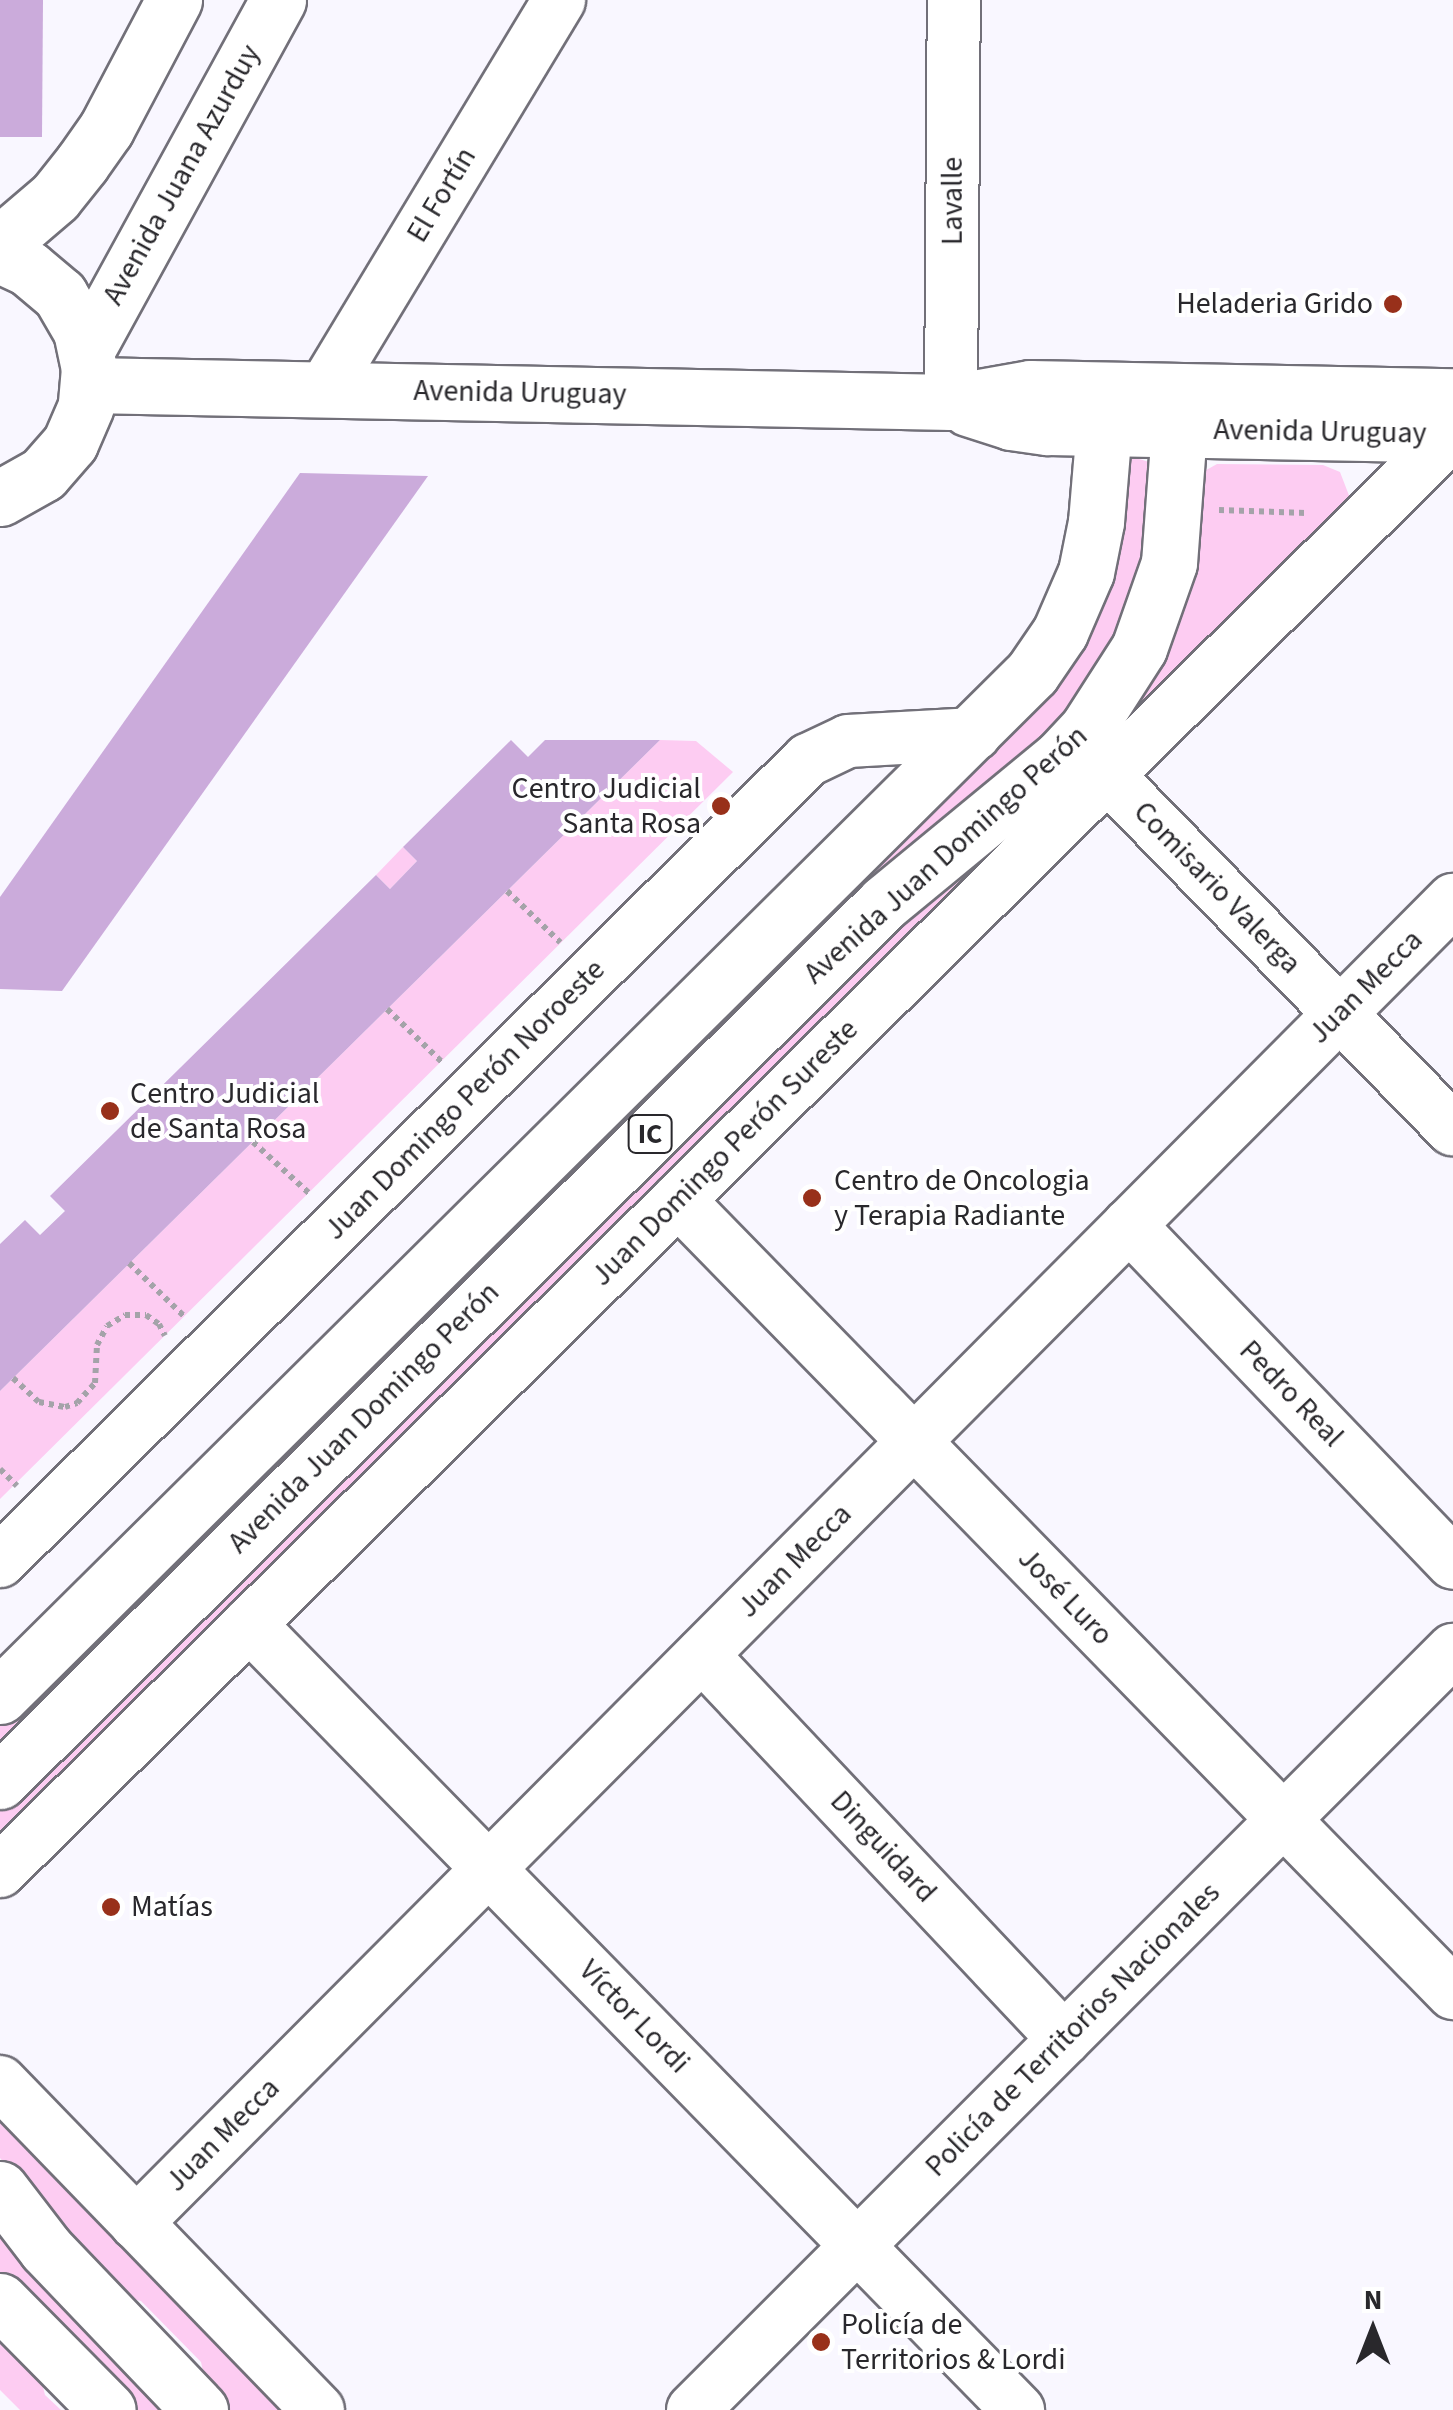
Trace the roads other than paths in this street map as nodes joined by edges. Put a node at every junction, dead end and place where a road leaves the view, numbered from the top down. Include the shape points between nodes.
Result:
1 (174, 0) edge
2 (278, 0) edge
3 (559, 0) edge
4 (954, 0) edge
5 (0, 244) edge
6 (0, 255) edge
7 (88, 368) junction
8 (324, 390) junction
9 (1141, 390) junction
10 (952, 402) junction
11 (1452, 422) edge
12 (1101, 428) junction
13 (1179, 430) junction
14 (9, 501) edge
15 (974, 734) junction
16 (1107, 775) junction
17 (1453, 900) edge
18 (1340, 1014) junction
19 (1453, 1129) edge
20 (678, 1200) junction
21 (1129, 1225) junction
22 (914, 1442) junction
23 (0, 1561) edge
24 (1453, 1563) edge
25 (249, 1624) junction
26 (1453, 1650) edge
27 (702, 1655) junction
28 (0, 1696) edge
29 (0, 1780) edge
30 (1283, 1820) junction
31 (488, 1869) junction
32 (0, 1871) edge
33 (1453, 1993) edge
34 (1064, 2039) junction
35 (0, 2082) edge
36 (0, 2189) edge
37 (136, 2222) junction
38 (858, 2246) junction
39 (0, 2301) edge
40 (108, 2410) edge
41 (200, 2410) edge
42 (318, 2410) edge
43 (693, 2410) edge
44 (1018, 2410) edge

1 - 5 main road via 82,164
2 - 7 main road, Avenida Juana Azurduy
3 - 8 street, El Fortín
4 - 10 street, Lavalle
6 - 7 main road, Avenida Juana Azurduy via 60,295
7 - 8 main road, Avenida Uruguay
7 - 14 main road, Avenida Juana Azurduy via 70,443
8 - 10 main road, Avenida Uruguay
9 - 10 main road, Avenida Uruguay via 1030,388
9 - 11 main road, Avenida Uruguay
9 - 12 main road via 1113,402
9 - 13 main road via 1168,403
10 - 12 main road, Avenida Uruguay via 1029,426
11 - 13 main road, Avenida Uruguay
11 - 16 street, Juan Domingo Perón Sureste
12 - 13 main road, Avenida Uruguay
12 - 15 main road, Avenida Juan Domingo Perón / IC via 1094,538 1074,603 1032,673
13 - 29 main road, Avenida Juan Domingo Perón / IC via 1175,527 1165,580 1130,666 1087,729 872,914
15 - 23 street, Juan Domingo Perón Noroeste via 848,741 808,760
15 - 28 main road, Avenida Juan Domingo Perón / IC
16 - 18 street, Comisario Valerga
16 - 20 street, Juan Domingo Perón Sureste
17 - 18 street, Juan Mecca
18 - 19 street, Comisario Valerga
18 - 21 street, Juan Mecca
20 - 22 street, José Luro
20 - 25 street, Juan Domingo Perón Sureste
21 - 22 street, Juan Mecca
21 - 24 street, Pedro Real
22 - 27 street, Juan Mecca
22 - 30 street, José Luro
25 - 31 street, Víctor Lordi
25 - 32 street, Juan Domingo Perón Sureste
26 - 30 street, Policía de Territorios Nacionales
27 - 31 street, Juan Mecca
27 - 34 street, Dinguidard
30 - 33 street, José Luro
30 - 34 street, Policía de Territorios Nacionales
31 - 37 street, Juan Mecca
31 - 38 street, Víctor Lordi
34 - 38 street, Policía de Territorios Nacionales
35 - 37 street
36 - 41 main road via 46,2249
37 - 42 street
38 - 43 street, Policía de Territorios Nacionales
38 - 44 street, Víctor Lordi
39 - 40 main road

